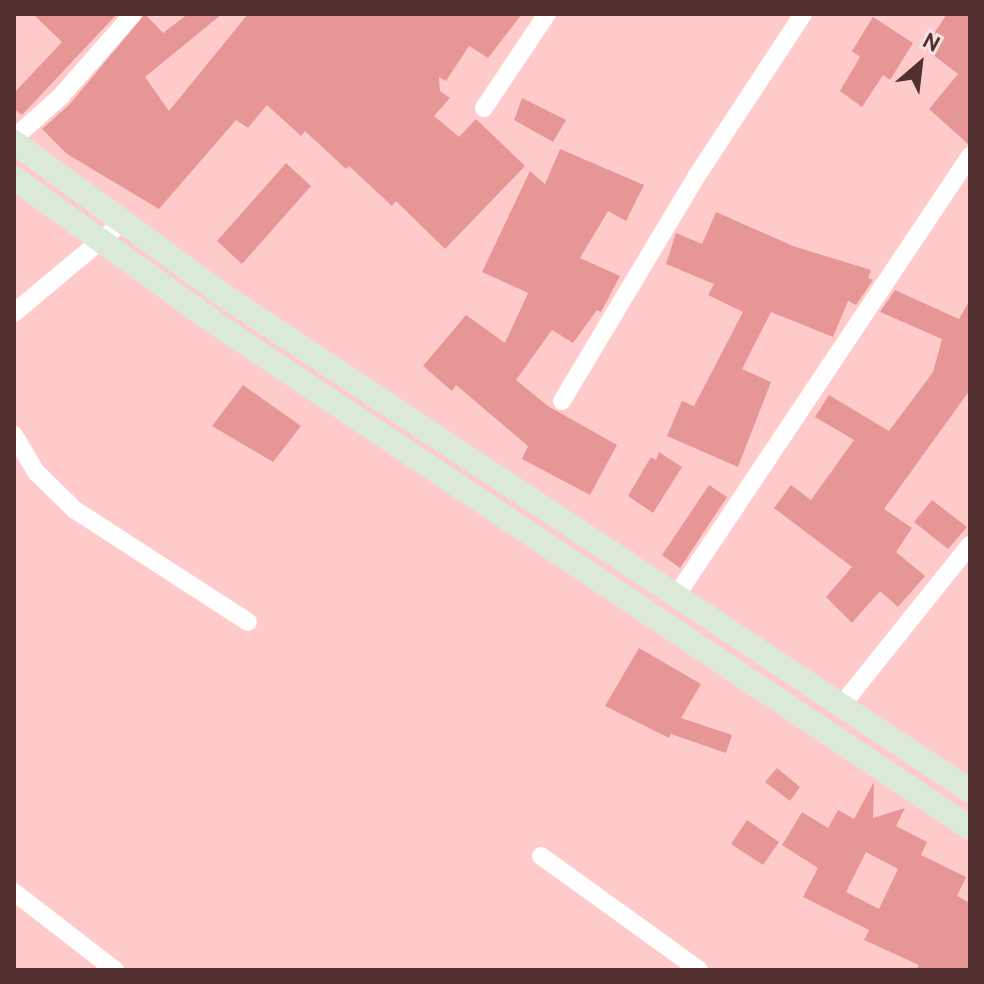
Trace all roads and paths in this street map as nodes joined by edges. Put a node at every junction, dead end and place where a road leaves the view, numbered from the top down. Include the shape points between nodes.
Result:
1 (133, 14) edge
2 (547, 14) edge
3 (803, 14) edge
4 (484, 108) dead end
5 (14, 140) edge
6 (970, 156) edge
7 (14, 178) edge
8 (123, 222) junction
9 (102, 243) junction
10 (14, 313) edge
11 (562, 401) dead end
12 (14, 435) edge
13 (970, 545) edge
14 (678, 593) junction
15 (248, 622) dead end
16 (841, 706) junction
17 (970, 791) edge
18 (970, 828) edge
19 (541, 856) dead end
20 (14, 892) edge
21 (106, 968) edge
22 (699, 970) edge

1 - 5 street via 69,88
2 - 4 street
3 - 11 street via 696,177
5 - 8 main road
6 - 14 street
7 - 9 main road
8 - 9 street
8 - 14 main road via 226,297
9 - 10 street
9 - 18 main road
12 - 15 street via 36,472 75,510
13 - 16 street
14 - 16 main road
16 - 17 main road
19 - 22 street
20 - 21 street

